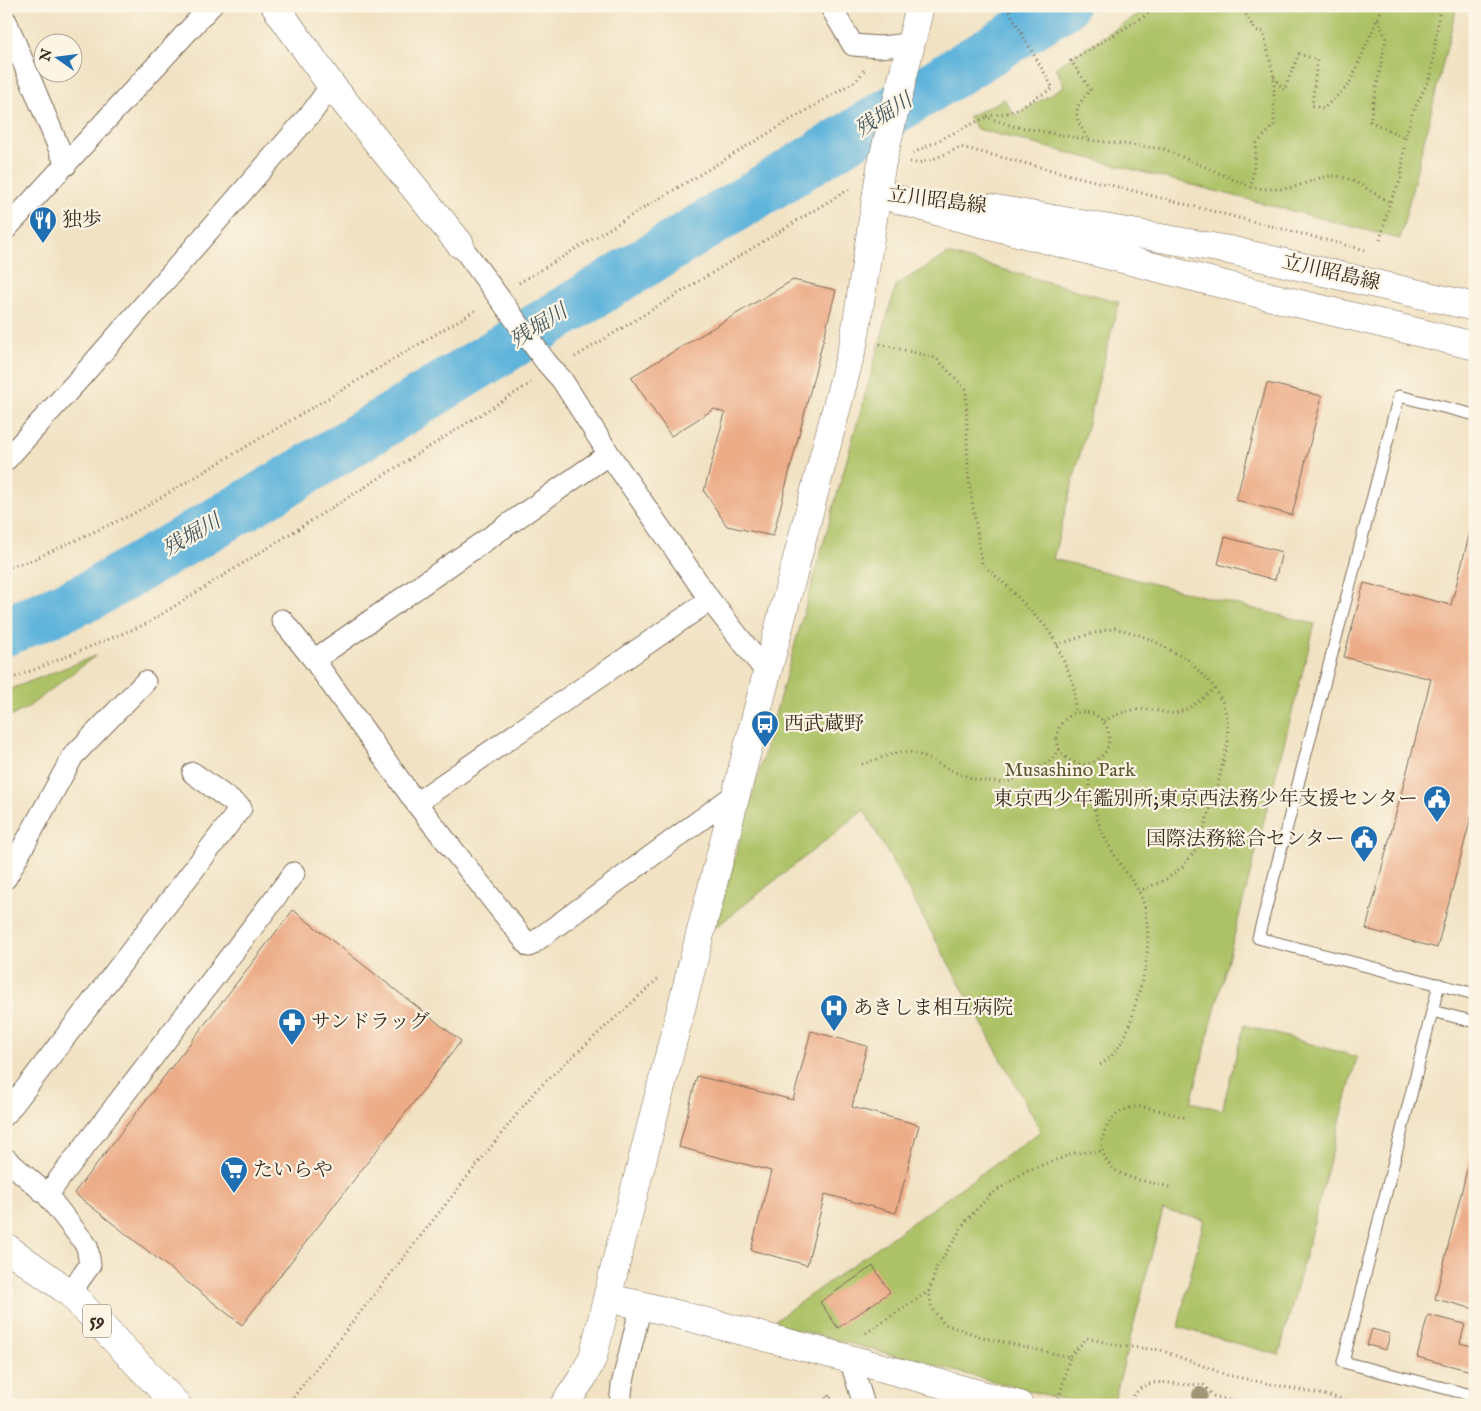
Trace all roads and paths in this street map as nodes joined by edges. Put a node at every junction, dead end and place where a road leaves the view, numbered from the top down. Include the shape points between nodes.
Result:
1 (211, 6) edge
2 (274, 6) edge
3 (830, 6) edge
4 (920, 6) edge
5 (1006, 6) edge
6 (1161, 6) edge
7 (1241, 6) edge
8 (1383, 6) edge
9 (1440, 6) edge
10 (1378, 18) junction
11 (6, 21) edge
12 (909, 50) junction
13 (1274, 77) junction
14 (857, 80) dead end
15 (331, 85) junction
16 (986, 117) junction
17 (1405, 138) junction
18 (1089, 140) junction
19 (911, 154) dead end
20 (66, 165) junction
21 (887, 173) junction
22 (1251, 187) junction
23 (850, 188) dead end
24 (1390, 202) junction
25 (6, 229) edge
26 (1380, 240) dead end
27 (460, 244) joint
28 (1366, 251) dead end
29 (507, 295) junction
30 (1475, 306) edge
31 (480, 308) dead end
32 (875, 343) dead end
33 (1475, 346) edge
34 (573, 358) dead end
35 (543, 370) junction
36 (1475, 415) edge
37 (609, 454) junction
38 (6, 460) edge
39 (6, 568) edge
40 (710, 600) junction
41 (282, 620) dead end
42 (1057, 645) junction
43 (314, 660) junction
44 (767, 673) junction
45 (6, 681) edge
46 (145, 682) dead end
47 (1214, 689) junction
48 (1075, 713) junction
49 (1104, 721) junction
50 (1059, 749) junction
51 (862, 764) dead end
52 (1088, 765) junction
53 (192, 773) dead end
54 (737, 793) junction
55 (416, 803) junction
56 (294, 872) dead end
57 (6, 878) edge
58 (1139, 890) junction
59 (664, 973) dead end
60 (1439, 984) junction
61 (1475, 994) edge
62 (1432, 1011) junction
63 (1475, 1022) edge
64 (1098, 1066) dead end
65 (6, 1114) edge
66 (1187, 1118) dead end
67 (1103, 1151) junction
68 (6, 1159) edge
69 (1169, 1186) dead end
70 (47, 1195) junction
71 (6, 1248) edge
72 (928, 1291) junction
73 (70, 1293) junction
74 (608, 1298) junction
75 (641, 1305) junction
76 (854, 1348) junction
77 (1070, 1357) junction
78 (1475, 1396) edge
79 (1059, 1398) dead end
80 (177, 1405) edge
81 (287, 1405) edge
82 (564, 1405) edge
83 (620, 1405) edge
84 (864, 1405) edge
85 (1019, 1405) edge
86 (1129, 1405) edge
87 (1249, 1405) edge
88 (1357, 1405) edge

1 - 20 street
2 - 15 street
3 - 12 street via 852,45
4 - 12 street
5 - 16 path via 1053,88 1017,109
6 - 18 path via 1071,61 1091,90 1077,109 1077,123
7 - 13 path via 1255,30 1263,32
8 - 10 path
9 - 17 path via 1431,75 1412,114
10 - 13 path via 1349,85 1323,108 1312,105 1317,60 1300,54 1284,90
10 - 17 path via 1386,38 1370,121
11 - 20 street
12 - 21 street
13 - 22 path via 1274,126 1257,144
14 - 29 path
15 - 27 street
15 - 38 street via 313,111
16 - 18 path via 1013,126
16 - 19 path
17 - 24 path via 1401,179
18 - 22 path via 1164,149
20 - 25 street
21 - 28 path via 961,147
21 - 30 street, 立川昭島線 via 951,201 1229,250
21 - 33 street, 立川昭島線 via 960,217 1280,300
21 - 44 street via 854,341
22 - 24 path via 1288,188 1322,176 1340,176
23 - 34 path
24 - 26 path
27 - 29 street
29 - 35 street
31 - 39 path via 133,514 32,560
32 - 42 path via 936,358 966,389 968,475 982,564 1047,628
35 - 37 street via 562,380
35 - 45 path via 146,624
36 - 60 lane via 1399,396 1258,938
37 - 40 street
37 - 43 street
40 - 44 street
40 - 55 street
41 - 43 street
42 - 47 path via 1115,628 1137,634 1188,660
42 - 48 path via 1074,685
43 - 55 street
44 - 54 street
46 - 57 street via 73,756
47 - 49 path via 1189,707 1174,713 1132,710
47 - 58 path via 1227,717 1228,741 1217,788 1197,848 1171,876
48 - 49 path via 1092,713
48 - 50 path via 1061,723 1057,741
49 - 52 path via 1109,732 1108,749 1096,762
50 - 51 path via 1040,767 1006,783 977,780 910,752 899,752
50 - 52 path via 1071,762
52 - 58 path via 1088,786 1097,818 1110,848
53 - 65 street via 241,808
54 - 55 street via 529,946
54 - 74 street
56 - 70 street
58 - 64 path via 1146,915 1147,964 1130,1026 1110,1059
59 - 81 path via 536,1090
60 - 61 lane
60 - 62 lane
62 - 63 lane
62 - 78 lane via 1343,1362
66 - 67 path via 1137,1106 1116,1113 1102,1136
67 - 69 path via 1118,1173
67 - 72 path via 1075,1153 1026,1171 990,1195 966,1220 937,1267
68 - 70 street
70 - 73 street via 87,1246 90,1265
71 - 73 street, 59
72 - 76 path
72 - 77 path via 932,1309 944,1324 985,1338
73 - 80 street, 59
74 - 75 street
74 - 82 street via 593,1357
75 - 76 street
75 - 83 street
76 - 84 street
76 - 85 street
77 - 79 path
77 - 88 path via 1087,1338 1160,1350 1228,1374 1339,1398
86 - 87 path via 1136,1390 1144,1385 1167,1382 1192,1386 1203,1384 1213,1396

